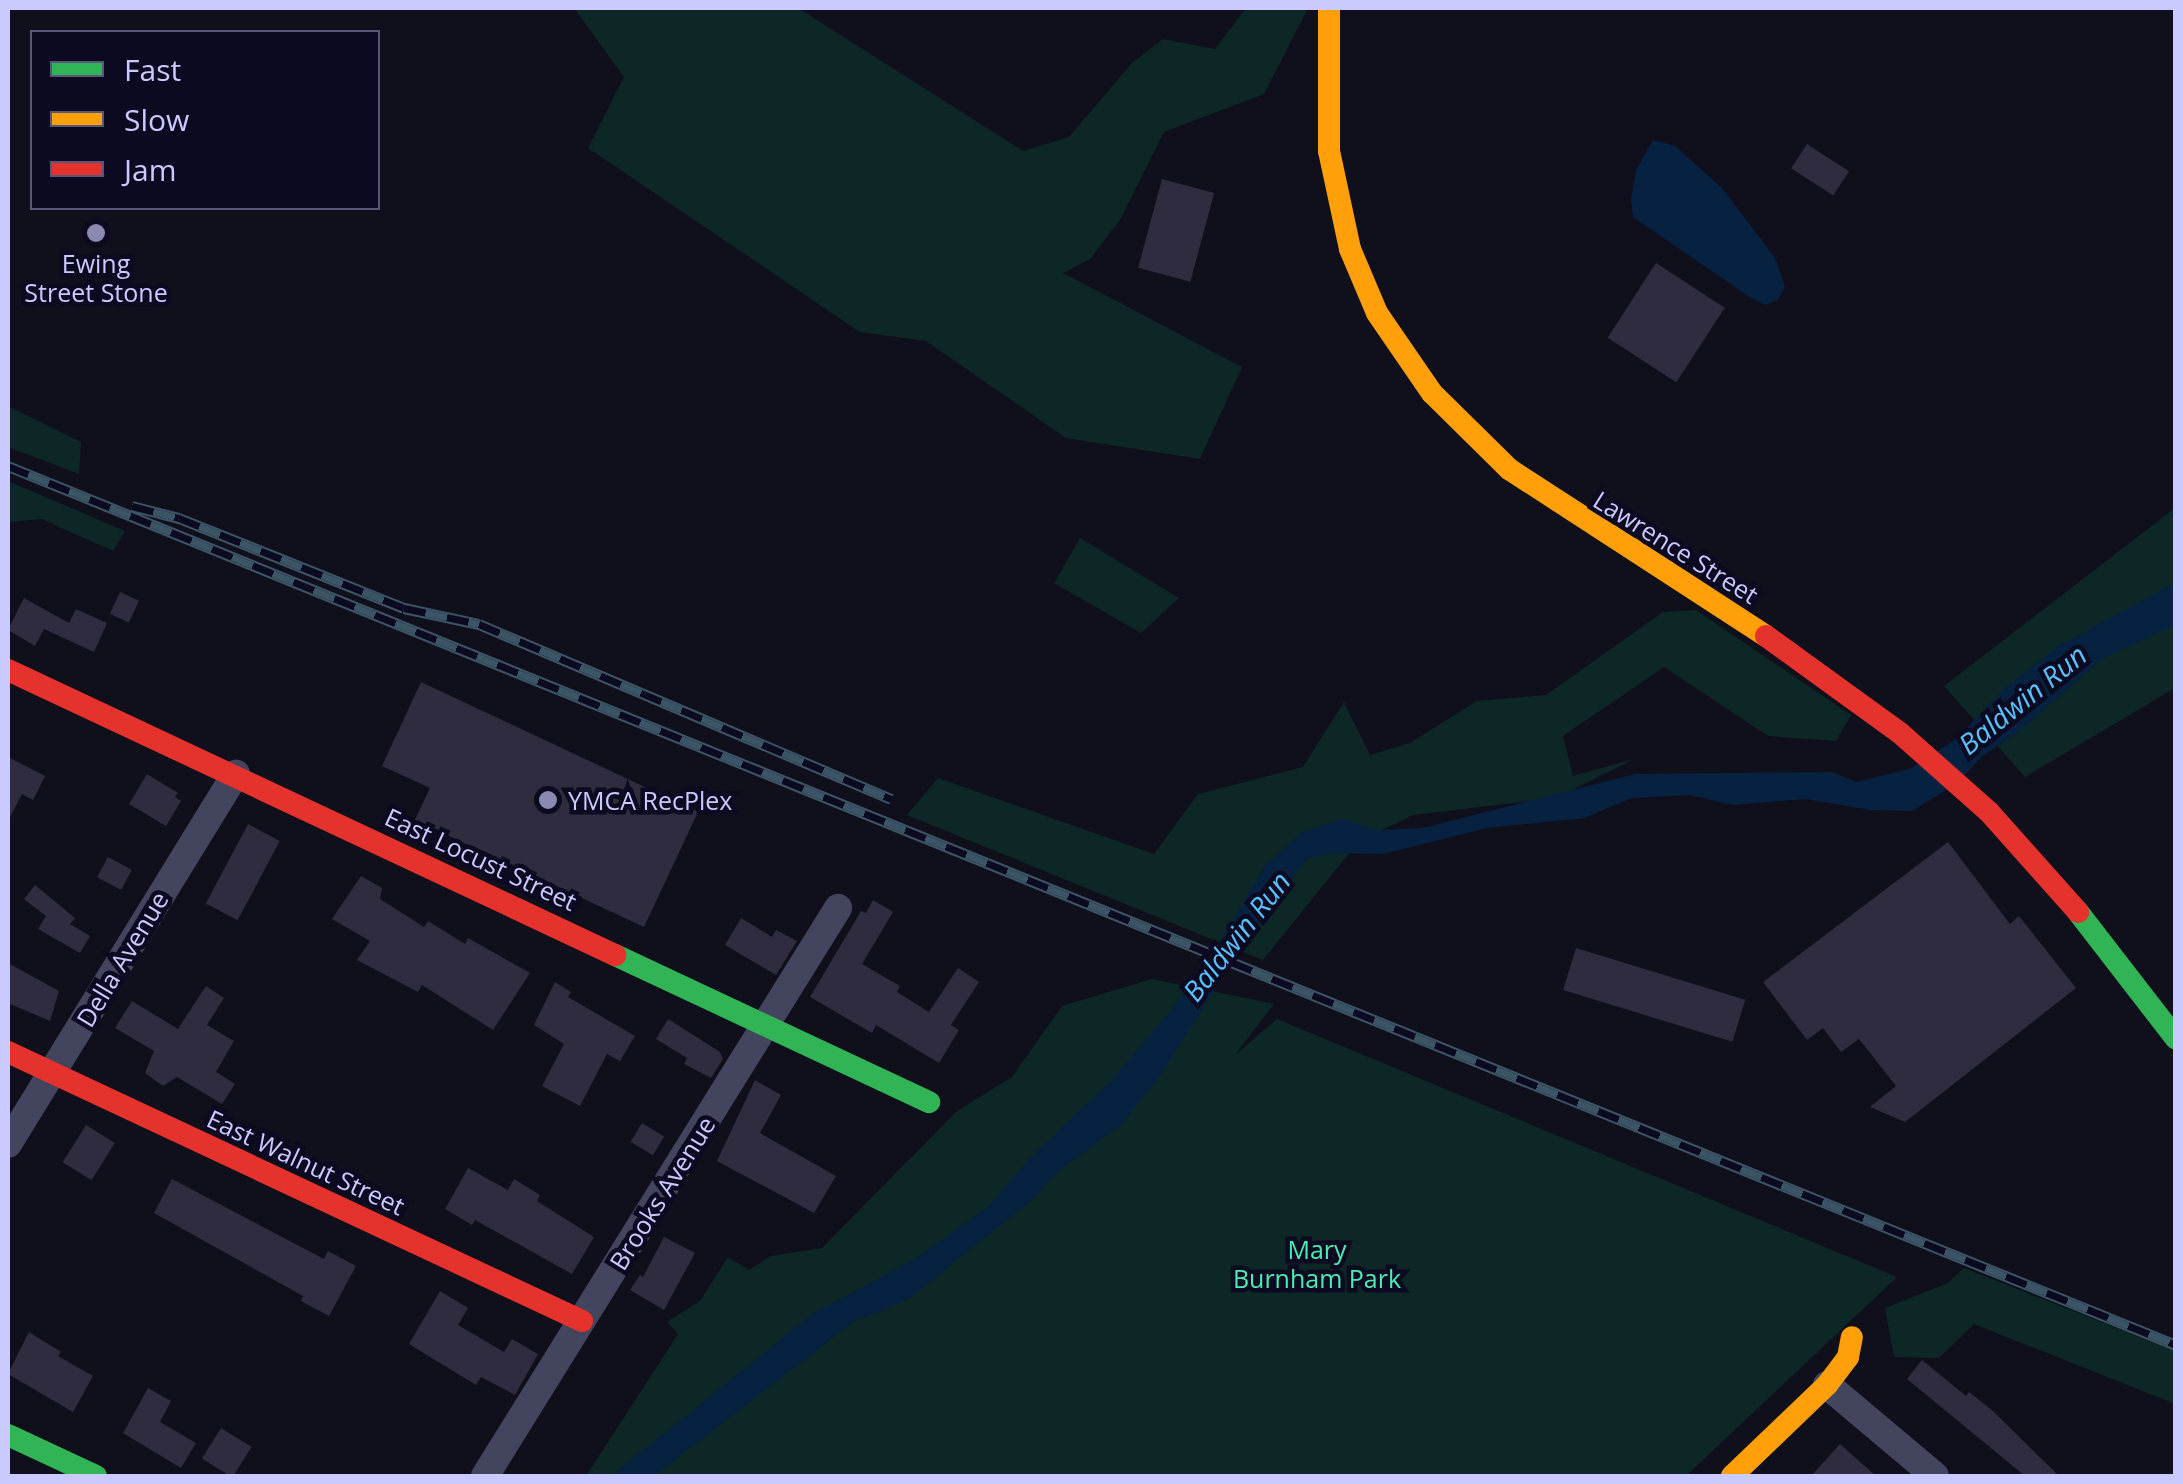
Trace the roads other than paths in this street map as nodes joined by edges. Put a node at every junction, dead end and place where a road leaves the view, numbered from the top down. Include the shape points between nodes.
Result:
1 (1329, 8) edge
2 (8, 670) edge
3 (236, 773) junction
4 (838, 908) dead end
5 (767, 1023) junction
6 (2176, 1040) edge
7 (8, 1052) edge
8 (52, 1073) junction
9 (930, 1102) dead end
10 (8, 1144) edge
11 (582, 1321) junction
12 (1852, 1337) dead end
13 (1827, 1385) junction
14 (8, 1435) edge
15 (96, 1476) edge
16 (485, 1476) edge
17 (1732, 1476) edge
18 (1935, 1476) edge

1 - 6 street, Lawrence Street via 1329,151 1350,249 1377,313 1432,393 1508,469 1810,664 1900,733 1970,794 2063,893
2 - 3 street, East Locust Street
3 - 5 street, East Locust Street
3 - 8 street, Della Avenue
4 - 5 street, Brooks Avenue
5 - 9 street, East Locust Street
5 - 11 street, Brooks Avenue
7 - 8 street, East Walnut Street
8 - 10 street, Della Avenue
8 - 11 street, East Walnut Street
11 - 16 street, Brooks Avenue
12 - 13 street via 1848,1358
13 - 17 street
13 - 18 street
14 - 15 street

